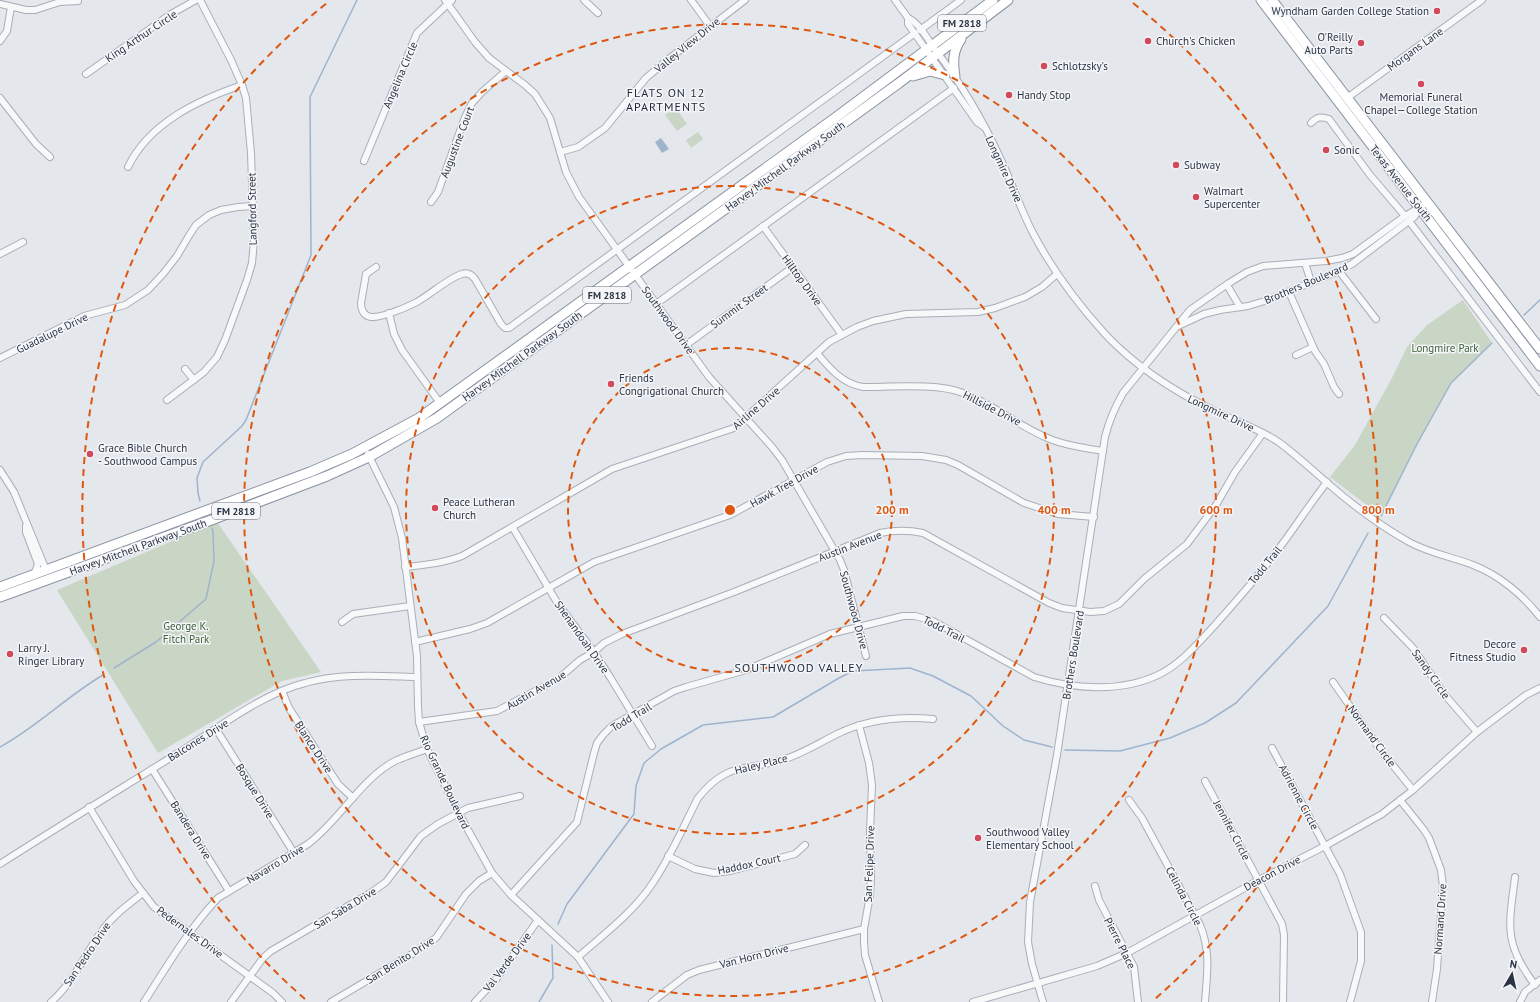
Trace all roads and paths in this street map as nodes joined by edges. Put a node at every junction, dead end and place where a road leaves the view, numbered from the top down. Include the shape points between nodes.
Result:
1 (196, 0) edge
2 (200, 0) edge
3 (584, 0) edge
4 (691, 0) edge
5 (745, 0) edge
6 (895, 0) edge
7 (961, 0) edge
8 (993, 0) edge
9 (1008, 0) edge
10 (1261, 0) edge
11 (1272, 0) edge
12 (1482, 0) edge
13 (78, 1) dead end
14 (448, 2) edge
15 (0, 4) edge
16 (11, 7) junction
17 (598, 13) dead end
18 (710, 26) junction
19 (918, 31) junction
20 (966, 32) junction
21 (0, 41) edge
22 (932, 51) junction
23 (506, 71) junction
24 (86, 74) dead end
25 (945, 75) junction
26 (955, 78) junction
27 (899, 83) junction
28 (242, 85) junction
29 (954, 88) junction
30 (0, 98) edge
31 (1347, 98) junction
32 (1311, 123) dead end
33 (984, 127) junction
34 (560, 152) junction
35 (50, 157) dead end
36 (364, 161) dead end
37 (128, 167) dead end
38 (431, 202) dead end
39 (1424, 205) junction
40 (253, 206) junction
41 (1407, 218) junction
42 (763, 226) junction
43 (23, 242) dead end
44 (618, 250) junction
45 (0, 254) edge
46 (1305, 263) junction
47 (376, 267) dead end
48 (793, 267) junction
49 (633, 271) junction
50 (1339, 271) junction
51 (1057, 274) junction
52 (1311, 282) junction
53 (1226, 285) junction
54 (1288, 292) junction
55 (656, 304) junction
56 (1240, 307) junction
57 (389, 313) junction
58 (1376, 319) dead end
59 (1176, 326) junction
60 (842, 335) junction
61 (686, 345) junction
62 (1313, 347) junction
63 (1540, 349) edge
64 (817, 353) junction
65 (1296, 355) dead end
66 (0, 358) edge
67 (1540, 366) edge
68 (1144, 368) junction
69 (185, 369) dead end
70 (194, 380) junction
71 (1540, 392) edge
72 (1339, 394) dead end
73 (167, 400) dead end
74 (440, 403) junction
75 (746, 418) junction
76 (1263, 433) junction
77 (364, 448) junction
78 (1103, 451) junction
79 (369, 457) junction
80 (0, 470) edge
81 (794, 481) junction
82 (1327, 482) junction
83 (1094, 517) junction
84 (26, 526) junction
85 (513, 528) junction
86 (835, 551) junction
87 (405, 567) junction
88 (46, 570) junction
89 (36, 578) junction
90 (0, 587) edge
91 (549, 588) junction
92 (0, 596) edge
93 (410, 606) junction
94 (1080, 611) junction
95 (1540, 617) edge
96 (1384, 618) dead end
97 (342, 622) dead end
98 (858, 626) junction
99 (415, 642) junction
100 (594, 652) junction
101 (866, 656) dead end
102 (417, 677) junction
103 (1333, 682) dead end
104 (1067, 685) junction
105 (1540, 688) edge
106 (282, 691) junction
107 (633, 714) junction
108 (933, 719) dead end
109 (419, 722) junction
110 (859, 725) junction
111 (216, 729) junction
112 (1477, 732) junction
113 (652, 746) dead end
114 (1272, 748) dead end
115 (427, 749) junction
116 (152, 769) junction
117 (1205, 781) dead end
118 (1413, 790) junction
119 (520, 796) dead end
120 (353, 798) junction
121 (1129, 800) dead end
122 (1400, 800) junction
123 (89, 807) junction
124 (458, 812) junction
125 (805, 845) dead end
126 (1325, 846) junction
127 (294, 853) junction
128 (668, 856) junction
129 (0, 864) edge
130 (492, 873) junction
131 (1515, 877) dead end
132 (1259, 880) junction
133 (1095, 886) dead end
134 (229, 891) junction
135 (143, 893) junction
136 (511, 895) junction
137 (1195, 916) junction
138 (538, 920) junction
139 (864, 929) junction
140 (190, 933) junction
141 (1127, 953) junction
142 (578, 957) junction
143 (250, 976) junction
144 (1537, 982) edge
145 (1038, 984) junction
146 (51, 1002) edge
147 (144, 1002) edge
148 (231, 1002) edge
149 (282, 1002) edge
150 (331, 1002) edge
151 (475, 1002) edge
152 (608, 1002) edge
153 (652, 1002) edge
154 (879, 1002) edge
155 (973, 1002) edge
156 (1043, 1002) edge
157 (1138, 1002) edge
158 (1205, 1002) edge
159 (1283, 1002) edge
160 (1350, 1002) edge
161 (1432, 1002) edge
162 (1520, 1002) edge

1 - 24 street, King Arthur Circle via 171,14
2 - 28 street, Langford Street
3 - 17 street
4 - 18 street
5 - 18 street, Valley View Drive
6 - 19 street, Longmire Drive via 908,18 913,20
7 - 19 street
8 - 22 highway, Harvey Mitchell Parkway South / FM 2818
9 - 20 highway, Harvey Mitchell Parkway South / FM 2818
10 - 39 highway, Texas Avenue South
11 - 31 highway, Texas Avenue South
12 - 31 street, Morgans Lane
13 - 16 street via 60,2 34,10
14 - 23 street, Southwood Drive via 475,42 489,58
14 - 36 street, Angelina Circle via 417,34
15 - 16 street
16 - 21 street via 6,31
18 - 34 street, Valley View Drive via 646,78 605,128 578,146
19 - 22 street, Longmire Drive
19 - 44 street
20 - 22 highway, Harvey Mitchell Parkway South / FM 2818
20 - 26 highway via 955,49
22 - 25 street, Longmire Drive
22 - 26 street, Longmire Drive
22 - 27 highway, Harvey Mitchell Parkway South / FM 2818
22 - 49 highway, Harvey Mitchell Parkway South / FM 2818
23 - 34 street, Southwood Drive via 535,94 554,130
23 - 38 street, Augustine Court via 472,103 438,192
25 - 27 highway via 924,72
25 - 29 street, Longmire Drive
26 - 33 street, Longmire Drive
27 - 49 highway, Harvey Mitchell Parkway South / FM 2818
28 - 37 street via 204,99 184,110 149,138
28 - 40 street, Langford Street via 248,113
29 - 33 street, Longmire Drive via 977,122
29 - 42 street
30 - 35 street via 36,144
31 - 39 highway, Texas Avenue South
32 - 41 street, Texas Avenue South via 1317,117 1329,119 1370,175
33 - 51 street, Longmire Drive via 1003,163 1032,232
34 - 44 street, Southwood Drive via 566,172 579,197
39 - 41 street, Brothers Boulevard via 1414,217
39 - 63 highway, Texas Avenue South
39 - 67 highway, Texas Avenue South
40 - 66 street, Guadalupe Drive via 221,210 196,225 163,274 148,290 125,305 84,316
40 - 70 street, Langford Street via 254,241 247,280 226,340 217,357
41 - 46 street, Brothers Boulevard via 1353,254
41 - 50 street, Brothers Boulevard via 1352,264
41 - 71 street, Texas Avenue South
42 - 48 street, Hilltop Drive
42 - 55 street
43 - 45 street
44 - 49 street, Southwood Drive
44 - 57 street via 514,326 505,328 501,324 475,279 468,273 459,275 415,303
46 - 52 street
46 - 53 street, Brothers Boulevard via 1259,268
47 - 57 street via 366,274 361,308 372,317
48 - 60 street, Hilltop Drive
48 - 61 street, Summit Street
49 - 55 street, Southwood Drive
49 - 74 highway, Harvey Mitchell Parkway South / FM 2818
49 - 79 highway, Harvey Mitchell Parkway South / FM 2818 via 437,418
50 - 52 street, Brothers Boulevard
50 - 58 street
51 - 60 street, Airline Drive via 1025,297 995,308 978,312 893,316 868,323
51 - 68 street, Longmire Drive via 1082,308 1107,335
52 - 54 street, Brothers Boulevard
53 - 56 street
53 - 59 street, Brothers Boulevard via 1190,310
54 - 56 street, Brothers Boulevard
54 - 62 street
55 - 61 street, Southwood Drive
56 - 59 street, Brothers Boulevard via 1209,313
57 - 74 street via 394,334 402,350
59 - 68 street, Brothers Boulevard
60 - 64 street, Airline Drive
61 - 75 street, Southwood Drive via 712,380
62 - 65 street
62 - 72 street
64 - 75 street, Airline Drive
64 - 78 street, Hillside Drive via 842,379 851,384 863,387 957,391 975,397 1048,439 1065,445
68 - 76 street, Longmire Drive via 1183,395
68 - 78 street, Brothers Boulevard via 1116,405 1108,423
69 - 70 street
70 - 73 street, Langford Street
74 - 77 highway, Harvey Mitchell Parkway South / FM 2818 via 419,418
75 - 81 street, Southwood Drive via 782,460
75 - 85 street, Airline Drive via 725,432 612,469
76 - 82 street, Longmire Drive via 1279,442
76 - 94 street, Austin Avenue via 1187,544 1144,579 1119,604 1104,611
77 - 79 street, Rio Grande Boulevard
77 - 88 highway, Harvey Mitchell Parkway South / FM 2818 via 310,472
78 - 83 street, Brothers Boulevard
79 - 87 street, Rio Grande Boulevard via 394,507 402,538
79 - 89 highway, Harvey Mitchell Parkway South / FM 2818 via 249,506
80 - 84 street via 11,486
81 - 83 street, Hawk Tree Drive via 827,462 846,456 934,457 958,465 1030,506 1058,514
81 - 86 street, Southwood Drive
81 - 91 street, Hawk Tree Drive via 730,515 594,562
82 - 95 street, Longmire Drive via 1376,522 1411,543 1484,570 1504,582
82 - 104 street, Todd Trail via 1277,552 1240,597 1194,648 1171,668 1135,683 1112,687
83 - 94 street, Brothers Boulevard
84 - 88 street
84 - 89 street via 38,564
85 - 87 street, Airline Drive via 450,561
85 - 91 street, Shenandoah Drive
86 - 94 street, Austin Avenue via 880,533 902,530 923,533 1049,603
86 - 98 street, Southwood Drive via 844,570
86 - 100 street, Austin Avenue via 622,634 604,643
87 - 93 street, Rio Grande Boulevard
88 - 89 highway
89 - 90 highway, Harvey Mitchell Parkway South / FM 2818
89 - 92 highway, Harvey Mitchell Parkway South / FM 2818
91 - 99 street, Hawk Tree Drive via 486,623
91 - 100 street, Shenandoah Drive
93 - 97 street via 353,614
93 - 99 street, Rio Grande Boulevard
94 - 104 street, Brothers Boulevard
96 - 112 street, Sandy Circle via 1413,648 1444,694
98 - 101 street, Southwood Drive
98 - 104 street, Todd Trail via 903,616 924,617 1034,677
98 - 107 street, Todd Trail via 830,634 746,670 686,686
99 - 102 street, Rio Grande Boulevard
100 - 107 street, Shenandoah Drive
100 - 109 street, Austin Avenue via 558,679 497,711
102 - 106 street, Balcones Drive via 331,678 304,683
102 - 109 street, Rio Grande Boulevard
103 - 118 street, Normand Circle via 1382,752
104 - 145 street, Brothers Boulevard via 1030,909 1028,942
105 - 112 street, Deacon Drive via 1526,695
106 - 111 street, Balcones Drive
106 - 120 street, Blanco Drive via 289,708 338,784
107 - 113 street, Shenandoah Drive
107 - 136 street, Todd Trail via 612,726 597,743 577,822
108 - 110 street, Haley Place via 899,717
109 - 115 street, Rio Grande Boulevard
110 - 128 street, Haley Place via 782,760 733,770 720,776 698,798
110 - 139 street, San Felipe Drive via 870,763 872,785 871,879
111 - 116 street, Balcones Drive
111 - 127 street, Bosque Drive
112 - 118 street, Deacon Drive
114 - 126 street, Adrienne Circle
115 - 120 street, Navarro Drive via 395,760 372,777
115 - 124 street, Rio Grande Boulevard
116 - 123 street, Balcones Drive
116 - 134 street, Bandera Drive
117 - 132 street, Jennifer Circle
118 - 122 street, Deacon Drive
119 - 124 street, San Saba Drive
120 - 127 street, Navarro Drive via 321,835
121 - 137 street, Celinda Circle via 1142,818
122 - 126 street, Deacon Drive via 1382,814
122 - 161 street, Normand Drive via 1424,830 1442,874 1437,969
123 - 129 street, Balcones Drive
123 - 135 street, Pedernales Drive
124 - 130 street, Rio Grande Boulevard
124 - 143 street, San Saba Drive via 421,836 386,882 271,951
125 - 128 street, Haddox Court via 795,854 730,871 695,869
126 - 132 street, Deacon Drive
126 - 160 street, Adrienne Circle via 1346,887 1361,932 1361,960
127 - 134 street, Navarro Drive
128 - 142 street, Haley Place via 637,904
130 - 136 street, Rio Grande Boulevard
130 - 150 street, San Benito Drive via 466,894 436,938
131 - 144 street via 1509,921 1511,940 1524,971
132 - 137 street, Deacon Drive
132 - 159 street, Jennifer Circle via 1282,924
133 - 141 street, Pierre Place via 1099,900
134 - 140 street, Navarro Drive via 206,910
135 - 140 street, Pedernales Drive via 154,907
135 - 146 street, San Pedro Drive via 111,919 70,983
136 - 138 street, Rio Grande Boulevard
137 - 141 street, Deacon Drive
137 - 158 street, Celinda Circle via 1206,938 1208,951
138 - 142 street, Rio Grande Boulevard
138 - 151 street, Val Verde Drive via 497,978
139 - 153 street, Van Horn Drive via 698,970 687,975
139 - 154 street, San Felipe Drive via 866,955
140 - 143 street, Pedernales Drive
140 - 147 street, Navarro Drive
141 - 145 street, Deacon Drive via 1097,966
141 - 157 street, Pierre Place via 1134,967
142 - 152 street, Rio Grande Boulevard
143 - 148 street, San Saba Drive
143 - 149 street, Pedernales Drive
144 - 162 street via 1525,992
145 - 155 street, Deacon Drive
145 - 156 street, Brothers Boulevard

